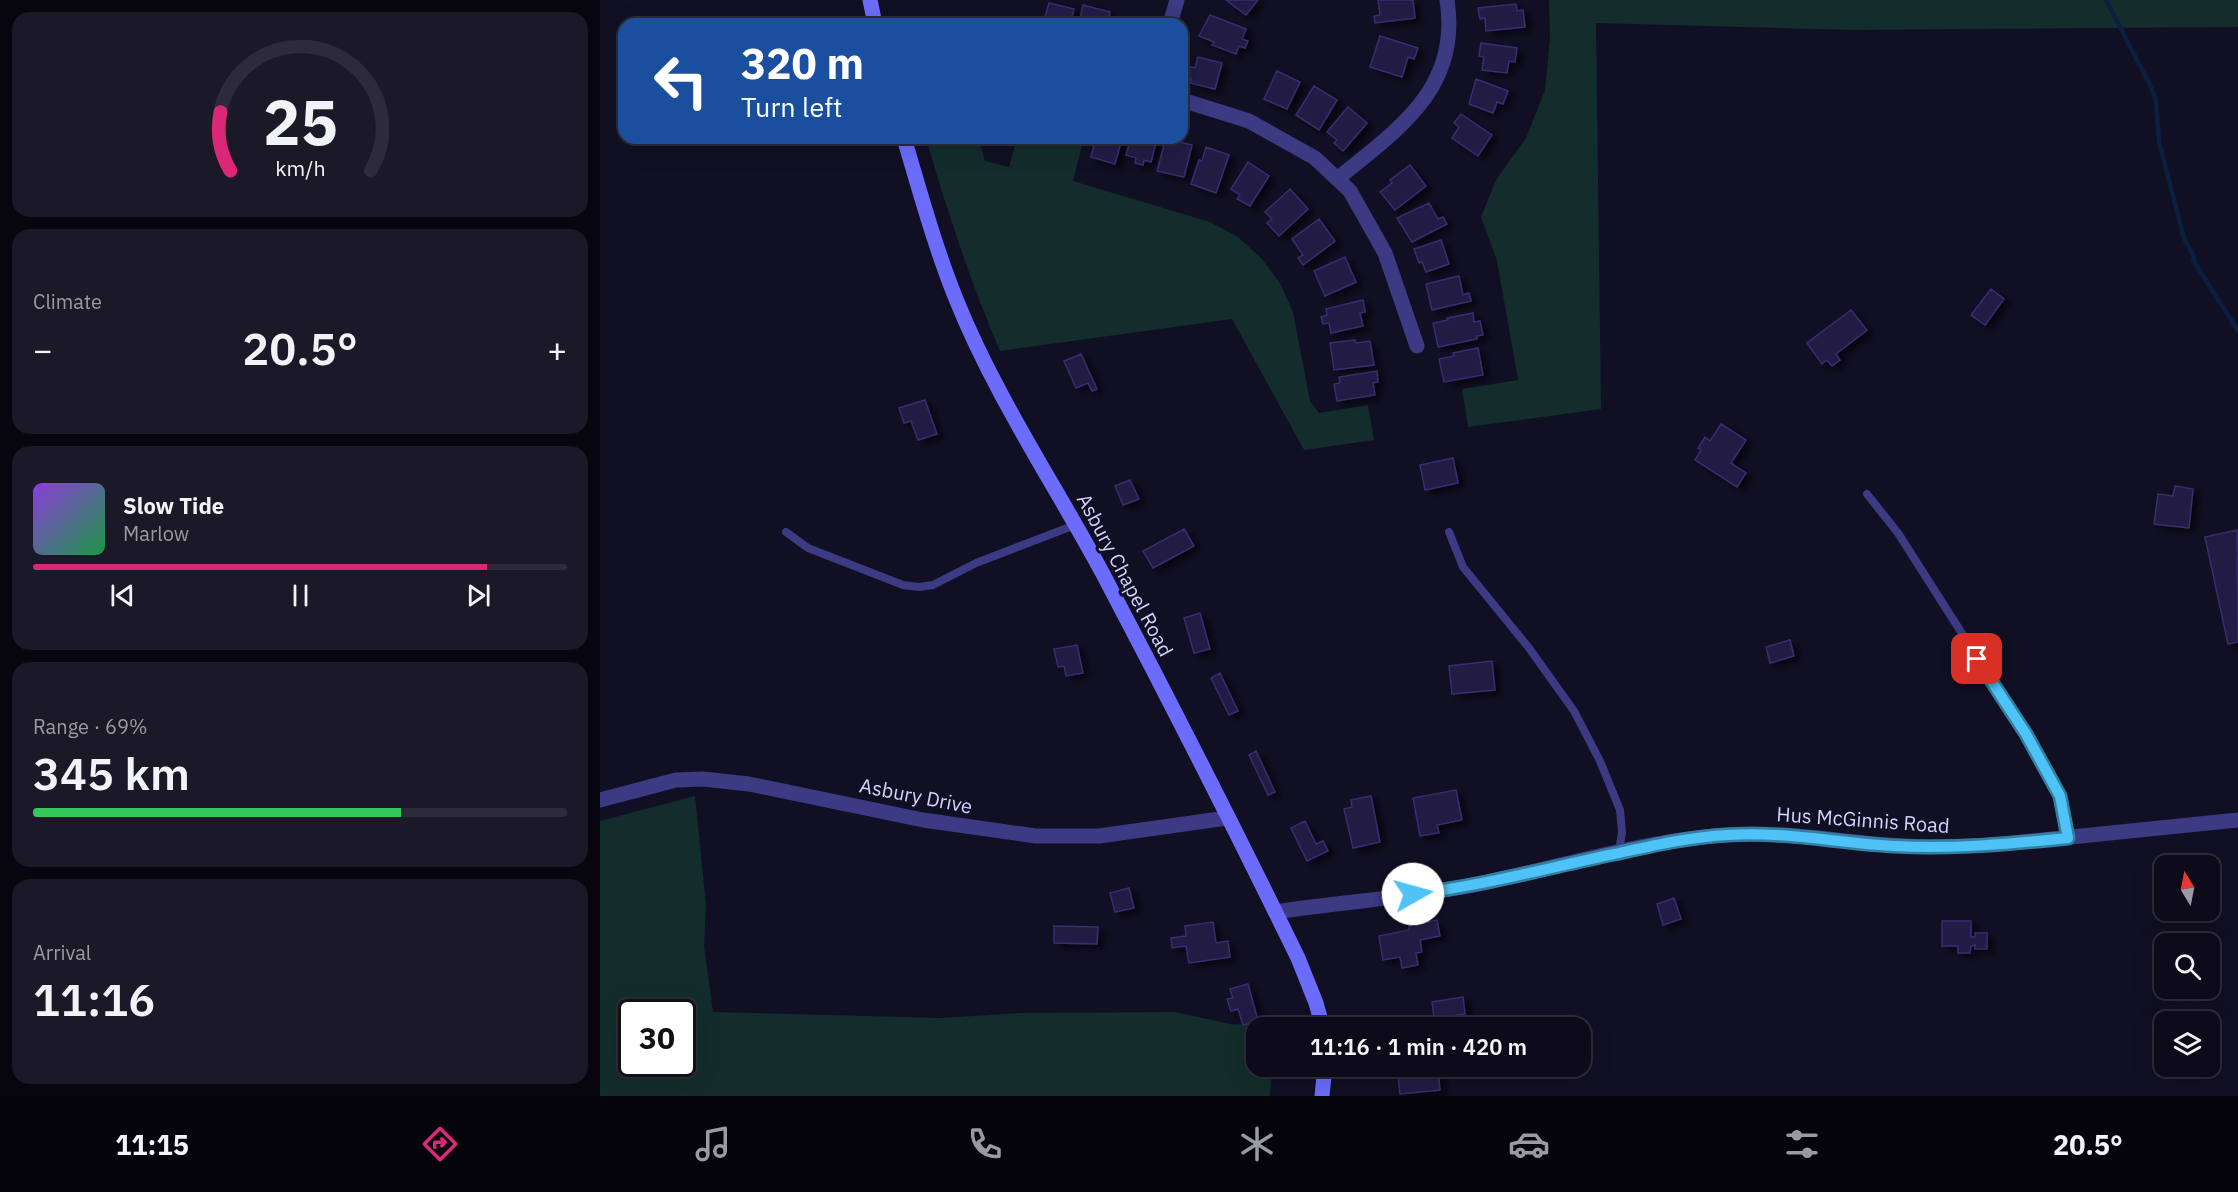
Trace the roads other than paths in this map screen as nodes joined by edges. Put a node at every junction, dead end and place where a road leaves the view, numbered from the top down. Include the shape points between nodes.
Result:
1 (870, 0) edge
2 (1177, 0) edge
3 (1447, 0) edge
4 (874, 18) edge
5 (1172, 18) edge
6 (1188, 102) edge
7 (906, 144) edge
8 (1337, 179) junction
9 (1417, 346) dead end
10 (1867, 494) dead end
11 (1075, 525) junction
12 (786, 532) dead end
13 (1449, 532) dead end
14 (600, 800) edge
15 (1227, 818) junction
16 (2238, 820) edge
17 (2068, 838) junction
18 (1619, 853) junction
19 (1275, 912) junction
20 (1320, 1017) edge
21 (1324, 1077) edge
22 (1322, 1096) edge

1 - 4 main road
2 - 5 street
3 - 8 street via 1446,50 1433,88 1407,121
6 - 8 street via 1250,121 1315,158
7 - 11 main road, Asbury Chapel Road via 956,299 998,389
8 - 9 street via 1350,190 1385,253
10 - 17 lane via 1898,533 2026,734 2060,796
11 - 12 lane via 976,563 933,585 919,587 903,585 808,549
11 - 15 main road, Asbury Chapel Road
13 - 18 lane via 1463,567 1574,711 1620,810
14 - 15 street, Asbury Drive via 676,780 703,779 748,784 923,820 1036,836 1099,836
15 - 19 main road, Asbury Chapel Road
16 - 17 street, Hus McGinnis Road
17 - 18 street, Hus McGinnis Road via 1933,847 1797,836 1728,835
18 - 19 street, Hus McGinnis Road via 1469,886
19 - 20 main road, Asbury Chapel Road
21 - 22 main road

